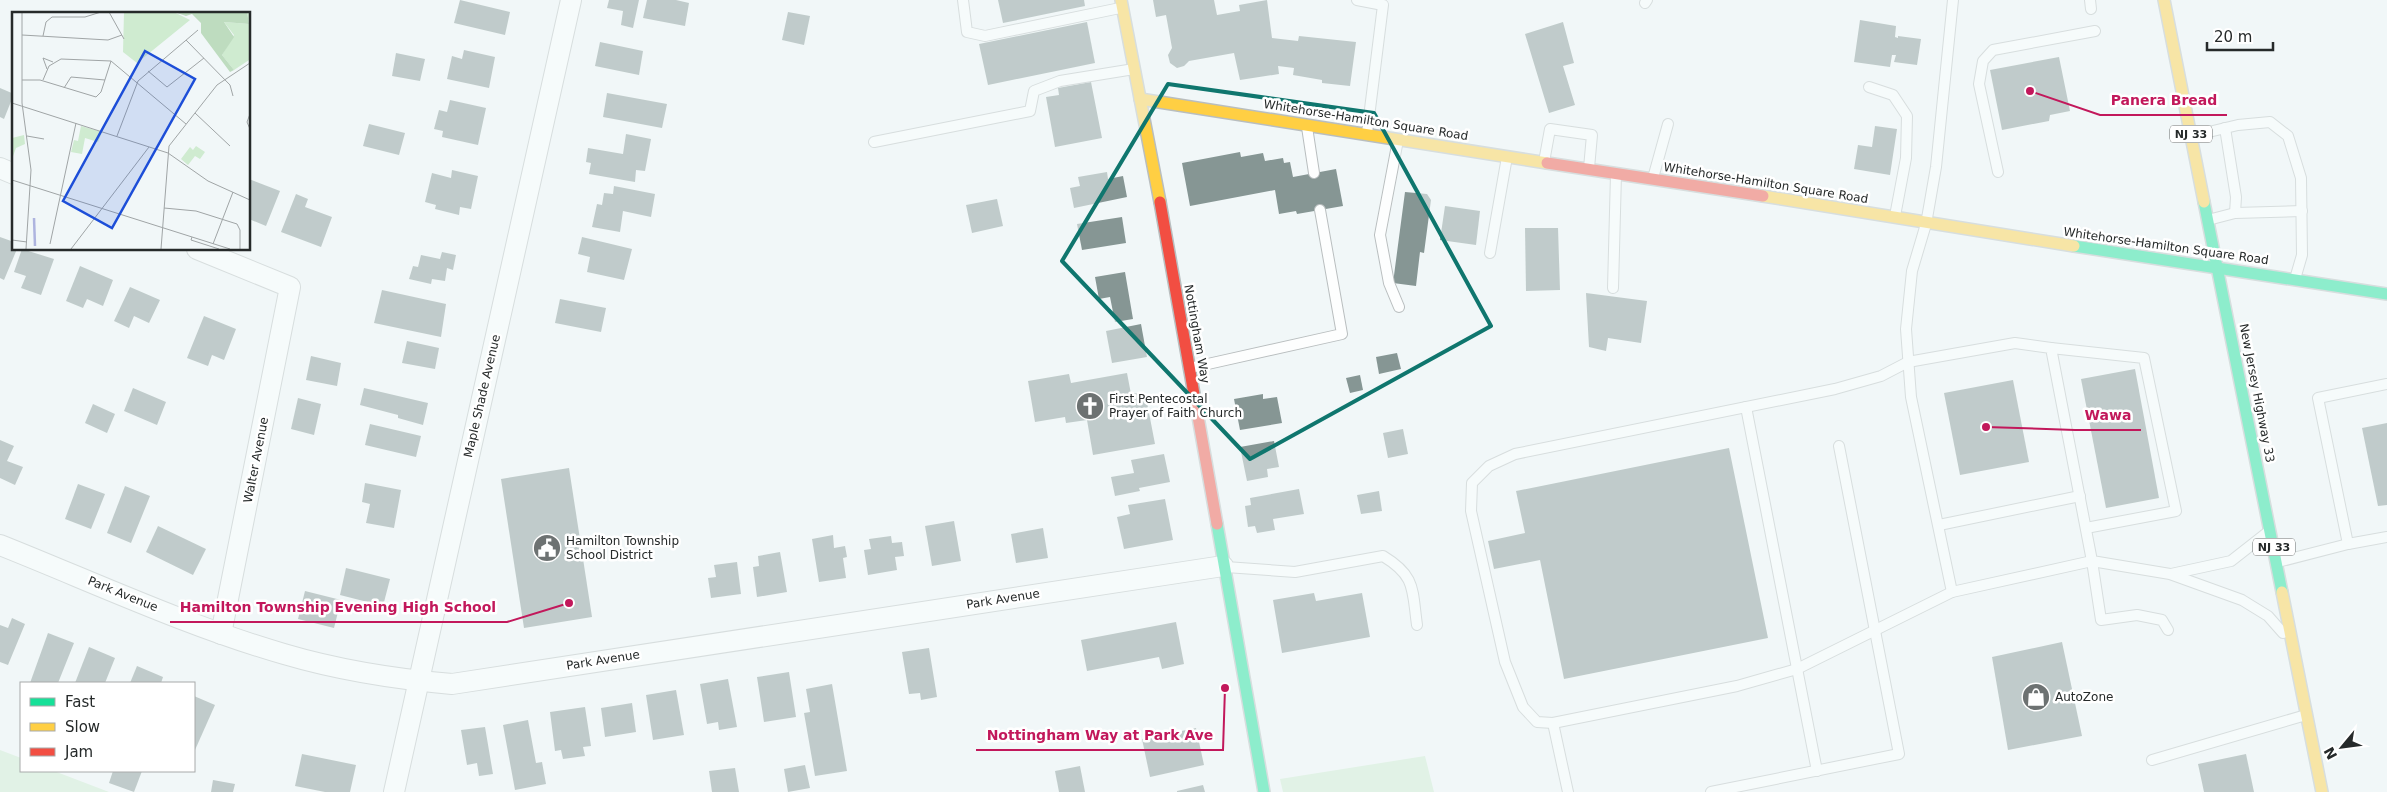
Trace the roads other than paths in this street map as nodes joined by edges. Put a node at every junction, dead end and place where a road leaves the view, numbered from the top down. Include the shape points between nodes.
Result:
1 (571, 0) edge
2 (962, 0) edge
3 (1358, 0) edge
4 (1953, 0) edge
5 (2164, 0) edge
6 (1122, 4) edge
7 (2094, 30) dead end
8 (1135, 68) junction
9 (1869, 86) dead end
10 (1140, 99) junction
11 (1668, 124) dead end
12 (1306, 125) junction
13 (2225, 128) junction
14 (1366, 134) junction
15 (2192, 136) junction
16 (1398, 139) junction
17 (874, 142) dead end
18 (1507, 156) junction
19 (1544, 162) junction
20 (0, 168) edge
21 (1589, 169) junction
22 (1998, 172) dead end
23 (12, 173) edge
24 (1314, 173) dead end
25 (1616, 173) junction
26 (1653, 179) junction
27 (1320, 210) dead end
28 (2302, 211) junction
29 (2235, 213) junction
30 (1895, 217) junction
31 (2208, 220) junction
32 (1926, 224) junction
33 (199, 250) edge
34 (1490, 253) dead end
35 (2218, 267) junction
36 (2295, 279) junction
37 (1613, 288) dead end
38 (2387, 294) edge
39 (1399, 307) dead end
40 (2051, 348) junction
41 (1908, 362) junction
42 (1189, 368) junction
43 (2387, 384) edge
44 (1746, 408) junction
45 (1839, 446) dead end
46 (2080, 496) junction
47 (1939, 525) junction
48 (2086, 528) junction
49 (2270, 530) junction
50 (2387, 537) edge
51 (2348, 544) junction
52 (0, 545) edge
53 (2092, 561) junction
54 (2277, 562) junction
55 (1223, 566) junction
56 (2170, 574) junction
57 (1952, 592) junction
58 (1417, 625) dead end
59 (1876, 630) junction
60 (2168, 630) dead end
61 (221, 634) junction
62 (2292, 643) junction
63 (1797, 669) junction
64 (418, 681) junction
65 (2307, 715) junction
66 (1553, 723) junction
67 (2152, 760) dead end
68 (1817, 771) junction
69 (394, 792) edge
70 (1264, 792) edge
71 (1568, 792) edge
72 (1711, 792) edge
73 (2322, 792) edge

1 - 64 street, Maple Shade Avenue
2 - 6 lane via 967,32 985,36
3 - 14 lane via 1383,5
4 - 32 lane via 1936,168
5 - 15 street, New Jersey Highway 33 / NJ 33
6 - 8 street, Nottingham Way
7 - 22 lane via 1993,50 1983,61 1979,84
8 - 10 street, Nottingham Way
8 - 17 lane via 1060,81 1034,91 1030,111
9 - 30 lane via 1893,95 1906,116 1906,158
10 - 12 street, Whitehorse-Hamilton Square Road
10 - 42 street, Nottingham Way
11 - 26 lane
12 - 14 street, Whitehorse-Hamilton Square Road
12 - 24 lane
13 - 15 lane
13 - 28 lane via 2270,122 2288,136 2301,178
13 - 29 lane via 2236,198
14 - 16 street, Whitehorse-Hamilton Square Road
15 - 31 street, New Jersey Highway 33 / NJ 33
16 - 18 street, Whitehorse-Hamilton Square Road
16 - 39 lane via 1380,235 1389,283
18 - 19 street, Whitehorse-Hamilton Square Road
18 - 34 lane
19 - 21 street, Whitehorse-Hamilton Square Road
19 - 21 lane via 1550,129 1592,136
20 - 23 street
21 - 25 street, Whitehorse-Hamilton Square Road
25 - 26 street, Whitehorse-Hamilton Square Road
25 - 37 lane
26 - 30 street, Whitehorse-Hamilton Square Road
27 - 42 lane via 1342,334
28 - 29 lane
28 - 36 lane via 2302,255
29 - 31 lane
30 - 32 street, Whitehorse-Hamilton Square Road
31 - 35 street, New Jersey Highway 33 / NJ 33
32 - 35 street, Whitehorse-Hamilton Square Road
32 - 41 lane via 1912,271 1906,329
33 - 61 street, Walter Avenue via 290,287
35 - 36 street, Whitehorse-Hamilton Square Road
35 - 49 street, New Jersey Highway 33 / NJ 33
36 - 38 street, Whitehorse-Hamilton Square Road
40 - 41 lane via 2016,343
40 - 46 lane
40 - 48 lane via 2144,358 2176,511
41 - 44 lane via 1881,376
41 - 47 lane via 1911,397
42 - 55 street, Nottingham Way
43 - 51 lane via 2318,398
44 - 63 lane
44 - 66 lane via 1514,454 1489,466 1472,483 1470,511 1504,662 1523,707 1537,722
45 - 59 lane
46 - 47 lane
46 - 48 lane
47 - 57 lane
48 - 53 lane
49 - 54 street, New Jersey Highway 33 / NJ 33
49 - 56 lane via 2231,561
50 - 51 lane
51 - 54 lane
52 - 61 street, Park Avenue
53 - 56 lane
53 - 57 lane
53 - 60 lane via 2101,620 2137,615 2162,620
54 - 62 street, New Jersey Highway 33 / NJ 33
55 - 58 lane via 1295,572 1383,556 1404,570 1412,586
55 - 64 street, Park Avenue via 452,684
55 - 70 street, Nottingham Way
56 - 62 lane via 2242,600 2268,616
57 - 59 lane
59 - 63 lane
59 - 68 lane via 1899,754
61 - 64 street, Park Avenue via 284,654
62 - 65 street, New Jersey Highway 33 / NJ 33
63 - 66 lane via 1737,686
63 - 68 lane
64 - 69 street, Maple Shade Avenue
65 - 67 lane
65 - 73 street, New Jersey Highway 33 / NJ 33
66 - 71 lane
68 - 72 lane

